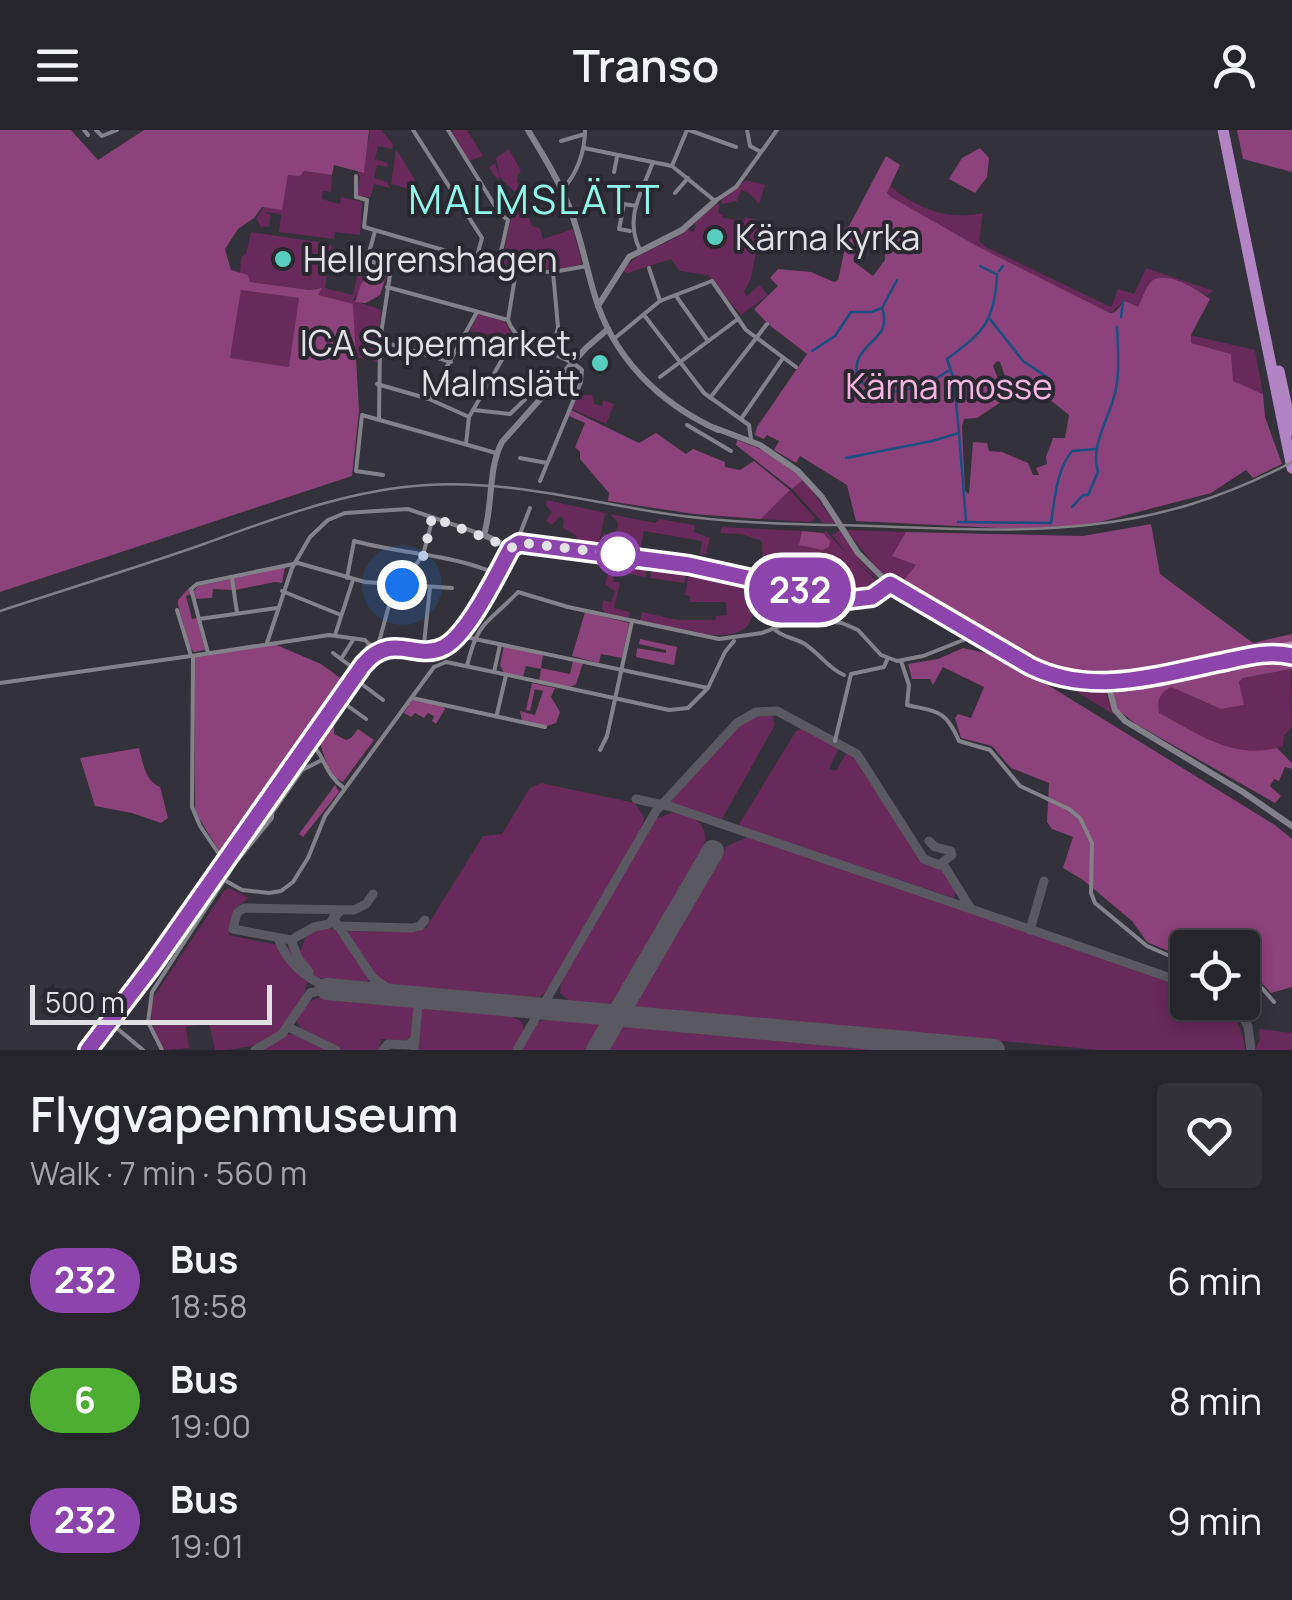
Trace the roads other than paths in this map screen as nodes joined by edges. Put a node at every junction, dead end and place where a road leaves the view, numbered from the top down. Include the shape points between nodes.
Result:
1 (96, 130) edge
2 (117, 130) edge
3 (414, 130) edge
4 (448, 130) edge
5 (528, 130) edge
6 (688, 130) edge
7 (747, 130) edge
8 (777, 130) edge
9 (1226, 130) edge
10 (585, 132) edge
11 (560, 141) dead end
12 (736, 147) dead end
13 (584, 148) junction
14 (761, 152) junction
15 (618, 155) junction
16 (653, 162) junction
17 (672, 166) junction
18 (614, 172) dead end
19 (356, 176) dead end
20 (688, 178) junction
21 (562, 190) junction
22 (675, 193) dead end
23 (715, 200) junction
24 (636, 206) junction
25 (375, 230) junction
26 (630, 231) junction
27 (640, 250) junction
28 (476, 260) junction
29 (498, 266) junction
30 (587, 266) junction
31 (649, 268) dead end
32 (516, 271) junction
33 (553, 272) junction
34 (387, 287) junction
35 (676, 296) junction
36 (660, 301) junction
37 (598, 306) junction
38 (476, 312) junction
39 (644, 315) junction
40 (738, 318) junction
41 (508, 320) junction
42 (766, 324) dead end
43 (608, 329) junction
44 (516, 336) junction
45 (756, 338) junction
46 (613, 340) junction
47 (380, 341) junction
48 (708, 341) junction
49 (552, 353) junction
50 (784, 358) junction
51 (451, 362) junction
52 (573, 362) junction
53 (679, 363) junction
54 (796, 367) dead end
55 (660, 377) dead end
56 (555, 382) junction
57 (377, 384) junction
58 (710, 398) junction
59 (429, 399) junction
60 (474, 410) junction
61 (468, 417) junction
62 (380, 419) junction
63 (741, 419) junction
64 (704, 424) junction
65 (687, 425) dead end
66 (1292, 430) edge
67 (699, 433) junction
68 (750, 442) junction
69 (466, 444) junction
70 (731, 451) dead end
71 (496, 453) junction
72 (520, 458) dead end
73 (547, 464) junction
74 (1292, 468) edge
75 (383, 475) dead end
76 (540, 481) dead end
77 (530, 508) dead end
78 (432, 517) junction
79 (484, 535) junction
80 (514, 546) junction
81 (424, 555) junction
82 (295, 564) junction
83 (487, 570) dead end
84 (232, 576) junction
85 (350, 579) junction
86 (890, 584) junction
87 (402, 585) junction
88 (430, 586) junction
89 (452, 588) dead end
90 (282, 592) junction
91 (276, 608) junction
92 (177, 610) dead end
93 (237, 613) junction
94 (341, 615) junction
95 (199, 619) junction
96 (632, 621) junction
97 (773, 628) junction
98 (462, 631) junction
99 (971, 632) junction
100 (335, 635) junction
101 (354, 638) junction
102 (474, 638) junction
103 (738, 638) junction
104 (717, 639) junction
105 (379, 642) dead end
106 (267, 643) junction
107 (370, 644) junction
108 (424, 644) dead end
109 (500, 644) junction
110 (1292, 646) edge
111 (726, 650) junction
112 (208, 652) junction
113 (376, 652) junction
114 (332, 653) dead end
115 (192, 655) junction
116 (1254, 655) junction
117 (1292, 656) edge
118 (341, 658) junction
119 (888, 659) junction
120 (901, 661) junction
121 (467, 666) junction
122 (622, 670) junction
123 (494, 672) junction
124 (506, 675) junction
125 (844, 675) dead end
126 (353, 678) junction
127 (0, 684) edge
128 (1108, 684) junction
129 (708, 688) junction
130 (412, 698) junction
131 (615, 698) junction
132 (338, 699) junction
133 (383, 700) dead end
134 (496, 716) junction
135 (366, 718) dead end
136 (545, 727) dead end
137 (835, 741) dead end
138 (308, 742) junction
139 (600, 750) dead end
140 (322, 760) junction
141 (345, 788) junction
142 (1292, 826) edge
143 (224, 863) junction
144 (226, 880) junction
145 (1170, 956) edge
146 (1260, 987) edge
147 (1274, 1002) dead end
148 (119, 1030) dead end
149 (158, 1048) edge
150 (88, 1050) edge
151 (144, 1050) edge

1 - 2 street via 104,136
3 - 28 street via 482,238
4 - 29 street via 508,220
5 - 21 street
6 - 12 street
6 - 17 street
7 - 14 street via 750,146
8 - 14 street
9 - 66 highway
9 - 74 highway
10 - 11 street
10 - 13 street
13 - 15 street
13 - 21 street
14 - 23 street via 736,188
15 - 16 street
15 - 18 street
16 - 17 street
16 - 24 street
17 - 20 street
19 - 25 street via 356,197 367,200 364,227
20 - 22 street
20 - 23 street
21 - 30 street
23 - 27 street via 682,230
24 - 26 street
24 - 26 street via 624,204 619,229
25 - 28 street
25 - 34 street via 367,260 391,268
26 - 27 street
27 - 37 street
28 - 29 street
29 - 32 street
30 - 33 street
30 - 37 street
31 - 36 street
32 - 33 street
32 - 41 street
33 - 49 street via 558,327
34 - 38 street
34 - 47 street
35 - 36 street
35 - 40 street via 712,281
35 - 48 street
36 - 39 street
37 - 43 street
38 - 41 street
38 - 51 street
39 - 46 street
39 - 53 street
40 - 45 street
40 - 48 street
41 - 44 street
42 - 45 street
43 - 46 street
43 - 52 street
44 - 49 street
44 - 60 street
45 - 50 street
45 - 58 street
46 - 64 street via 653,388
47 - 51 street
47 - 57 street
48 - 53 street
49 - 52 street
50 - 54 street
50 - 63 street
51 - 59 street
52 - 56 street
52 - 73 street via 583,375
53 - 55 street
53 - 58 street
56 - 60 street via 545,380 510,414
56 - 71 street
57 - 59 street
57 - 62 street
58 - 63 street
59 - 61 street
60 - 61 street
61 - 69 street
62 - 69 street
62 - 75 street via 362,415 356,471
63 - 68 street via 752,428
64 - 67 street
64 - 68 street
65 - 67 street
67 - 70 street
68 - 86 street via 806,478 863,560
69 - 71 street
71 - 79 street
72 - 73 street
73 - 76 street
77 - 80 street
78 - 79 street
78 - 81 street
78 - 82 street via 404,508 336,516 318,528
79 - 80 street
80 - 86 street via 689,565 847,600 872,597
80 - 98 street
81 - 83 street
81 - 85 street via 354,540
81 - 87 street
82 - 84 street
82 - 85 street
82 - 90 street
84 - 93 street
84 - 95 street via 191,589
85 - 87 street
85 - 94 street
86 - 99 street
87 - 88 street
87 - 105 street via 390,601
88 - 89 street
88 - 108 street
90 - 91 street
90 - 94 street
91 - 93 street
91 - 106 street
92 - 115 street
93 - 95 street
94 - 100 street
95 - 112 street
96 - 102 street via 518,592
96 - 104 street
96 - 122 street
97 - 103 street
97 - 119 street via 802,618 842,623
97 - 125 street via 808,645
98 - 102 street
98 - 113 street via 445,647
99 - 120 street
99 - 128 street via 1050,675
100 - 101 street
100 - 106 street
101 - 107 street
101 - 118 street
102 - 109 street
102 - 121 street
103 - 104 street
103 - 111 street
104 - 111 street
106 - 112 street
107 - 113 street
107 - 118 street via 352,666
109 - 122 street
109 - 123 street
110 - 116 highway
111 - 129 street
112 - 115 street
113 - 126 street
114 - 118 street
115 - 127 street
115 - 143 street via 192,807
116 - 117 highway
116 - 128 street
119 - 120 street
119 - 137 street via 884,666 850,674
120 - 145 street via 907,706 944,715 959,740 990,750 1020,786 1074,813 1090,836 1094,903 1146,946
121 - 123 street
121 - 130 street via 438,664
122 - 129 street
122 - 131 street
123 - 124 street
124 - 131 street
124 - 134 street
126 - 132 street
126 - 133 street
128 - 142 street via 1125,721
129 - 131 street via 680,711
130 - 134 street
130 - 141 street
131 - 139 street
132 - 135 street
132 - 138 street
134 - 136 street
138 - 140 street
138 - 143 street
140 - 141 street
140 - 144 street via 302,770
141 - 144 street via 288,887 250,892
143 - 150 street
144 - 149 street via 149,998 148,1022
146 - 147 street
148 - 151 street

